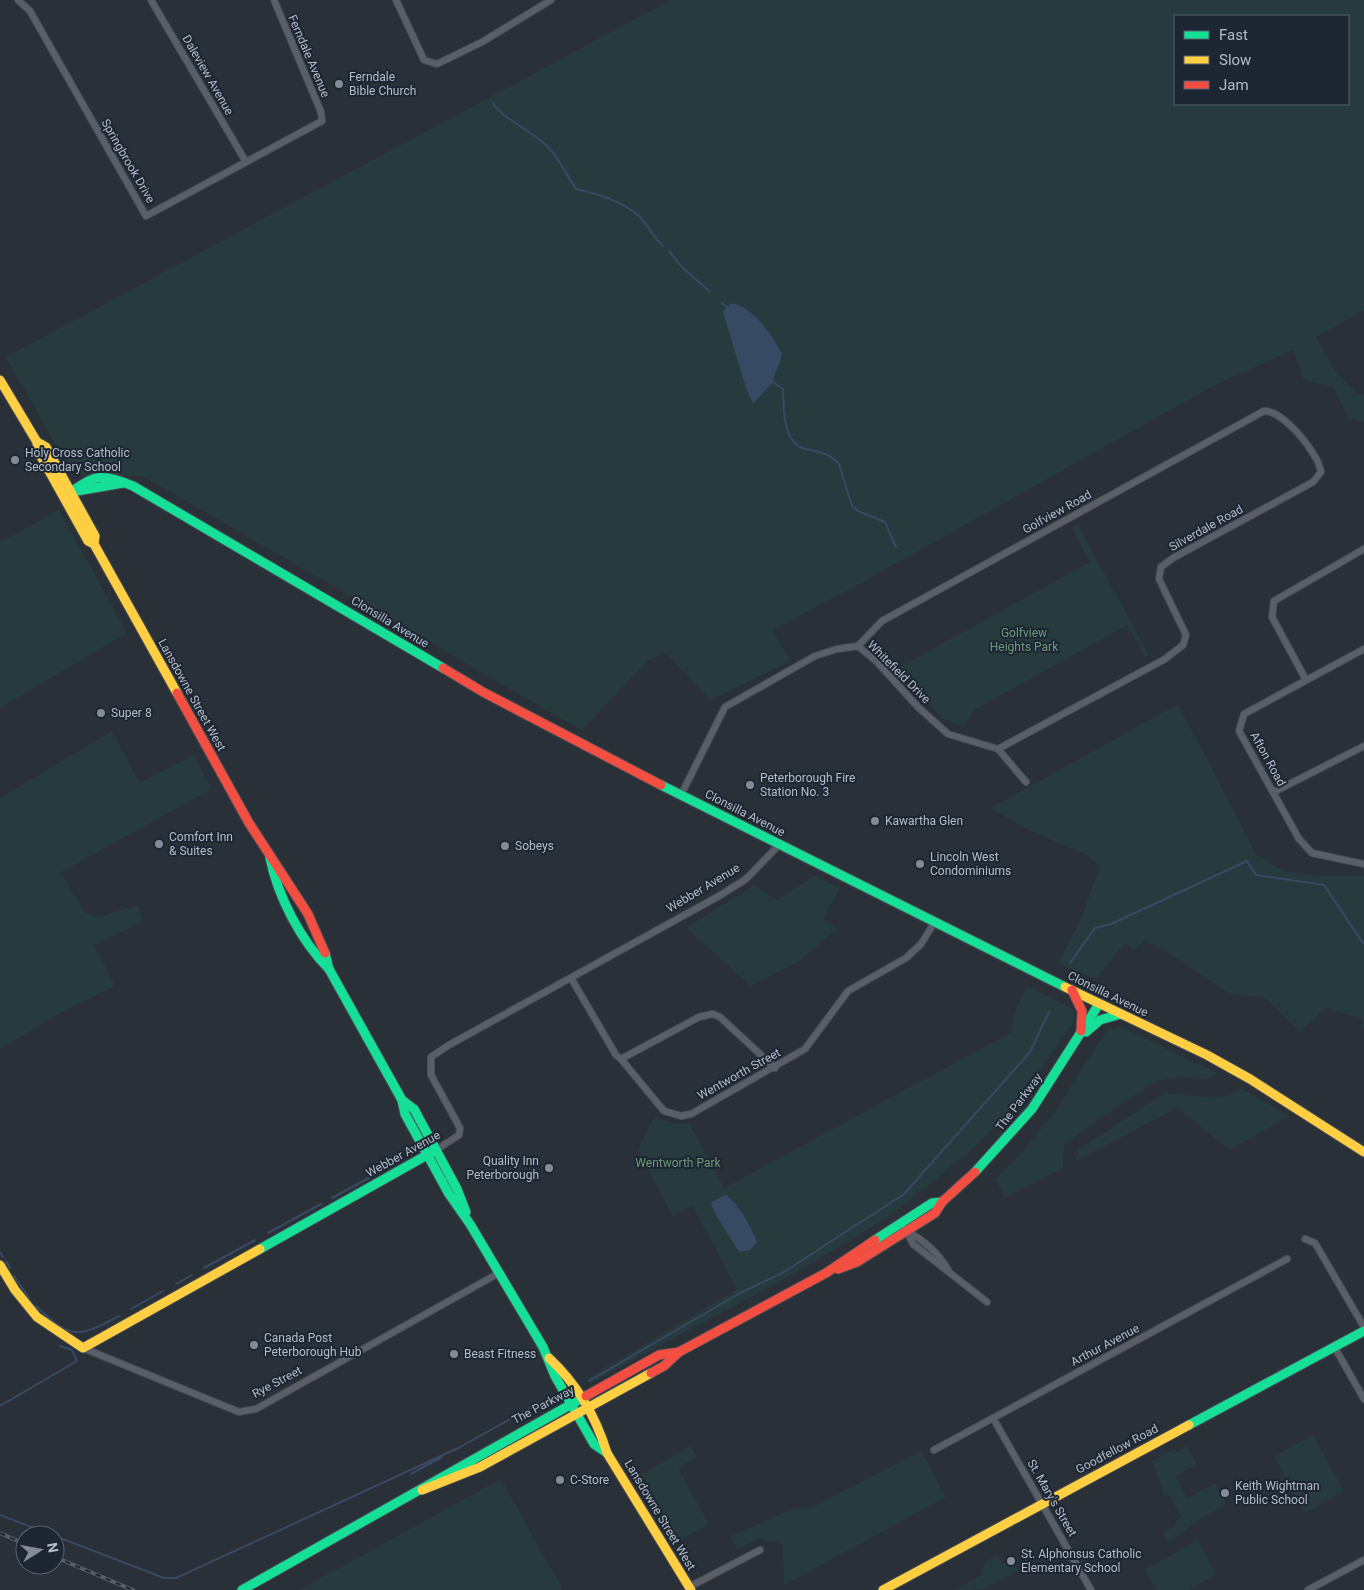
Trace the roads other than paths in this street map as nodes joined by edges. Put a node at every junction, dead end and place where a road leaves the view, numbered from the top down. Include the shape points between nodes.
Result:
1 (18, 0) edge
2 (151, 0) edge
3 (274, 0) edge
4 (396, 0) edge
5 (551, 0) edge
6 (322, 121) joint
7 (246, 162) junction
8 (0, 380) edge
9 (1275, 412) joint
10 (67, 494) junction
11 (1364, 549) edge
12 (858, 646) junction
13 (1364, 649) edge
14 (1306, 680) junction
15 (1364, 746) edge
16 (998, 749) junction
17 (1026, 782) dead end
18 (1274, 792) junction
19 (681, 795) junction
20 (780, 845) junction
21 (1364, 864) edge
22 (934, 923) junction
23 (570, 978) junction
24 (1071, 990) junction
25 (1099, 1004) junction
26 (1121, 1014) junction
27 (1078, 1039) junction
28 (621, 1059) junction
29 (775, 1068) junction
30 (402, 1100) junction
31 (436, 1150) junction
32 (1364, 1152) edge
33 (427, 1155) junction
34 (942, 1202) junction
35 (902, 1223) junction
36 (470, 1224) junction
37 (908, 1232) junction
38 (1305, 1239) dead end
39 (1287, 1259) dead end
40 (0, 1265) edge
41 (499, 1273) junction
42 (826, 1273) junction
43 (987, 1302) dead end
44 (1364, 1327) edge
45 (1364, 1331) edge
46 (83, 1348) junction
47 (1335, 1348) junction
48 (679, 1352) junction
49 (549, 1357) junction
50 (581, 1399) junction
51 (1364, 1399) edge
52 (571, 1404) junction
53 (586, 1408) junction
54 (577, 1414) junction
55 (993, 1418) junction
56 (934, 1450) dead end
57 (607, 1453) junction
58 (422, 1490) junction
59 (1043, 1503) junction
60 (760, 1550) dead end
61 (1364, 1560) edge
62 (690, 1589) edge
63 (242, 1590) edge
64 (883, 1590) edge
65 (1091, 1590) edge
66 (1308, 1590) edge

1 - 7 street, Springbrook Drive via 30,11 146,216
2 - 7 street, Daleview Avenue
3 - 6 street, Ferndale Avenue via 322,112
4 - 5 street via 424,60 437,64 482,42
6 - 7 street, Springbrook Drive
8 - 10 main road, Lansdowne Street West via 37,442 38,451
9 - 12 street, Golfview Road via 1264,412 882,621
9 - 16 street, Silverdale Road via 1313,452 1320,462 1321,472 1313,482 1161,567 1159,579 1186,635 1183,645 1165,660
10 - 19 main road, Clonsilla Avenue via 80,483 101,477 111,477 148,493 483,692
10 - 30 main road, Lansdowne Street West via 88,541 94,544 270,858 324,946 329,968
11 - 14 street via 1274,601 1272,617
12 - 16 street, Whitefield Drive via 948,734
12 - 19 street, Whitefield Drive via 815,656 725,706
13 - 14 street, Afton Road
14 - 18 street, Afton Road via 1244,714 1239,731
15 - 18 street
16 - 17 street
18 - 21 street, Afton Road via 1312,853
19 - 20 main road, Clonsilla Avenue
20 - 22 main road, Clonsilla Avenue
20 - 23 street, Webber Avenue via 746,879
22 - 24 main road, Clonsilla Avenue
22 - 29 street, Wentworth Street via 921,944 906,958 848,991 805,1049
23 - 28 street, Wentworth Street
23 - 31 street, Webber Avenue via 431,1057 431,1075 460,1128 459,1135
24 - 25 main road, Clonsilla Avenue
24 - 27 main road via 1082,1011 1083,1025
25 - 26 main road, Clonsilla Avenue
25 - 27 main road, The Parkway
26 - 27 main road via 1100,1020
26 - 32 main road, Clonsilla Avenue via 1236,1071
27 - 34 main road, The Parkway via 1015,1130
28 - 29 street via 699,1017 713,1014
28 - 29 street, Wentworth Street via 664,1111 681,1116 691,1114
30 - 31 main road, Lansdowne Street West via 414,1109
30 - 33 main road, Lansdowne Street West
31 - 33 main road, Webber Avenue
31 - 36 main road, Lansdowne Street West via 458,1189
33 - 36 main road, Lansdowne Street West
33 - 46 main road, Webber Avenue
34 - 35 main road, The Parkway via 932,1203
34 - 37 main road, The Parkway via 935,1212
35 - 37 street
35 - 42 main road, The Parkway
36 - 41 main road, Lansdowne Street West
37 - 42 main road, The Parkway via 856,1262
37 - 43 street via 918,1236 940,1257 948,1270
38 - 44 street via 1314,1243
39 - 55 street, Arthur Avenue
40 - 46 main road, Rye Street via 37,1317
41 - 46 street, Rye Street via 256,1408 239,1412
41 - 49 main road, Lansdowne Street West
42 - 48 main road, The Parkway
45 - 47 main road, Goodfellow Road
47 - 51 street
47 - 59 main road, Goodfellow Road
48 - 50 main road, The Parkway via 659,1355
48 - 53 main road, The Parkway via 664,1366
49 - 50 main road, Lansdowne Street West via 565,1371
49 - 52 main road, Lansdowne Street West via 555,1376
50 - 52 main road, The Parkway
50 - 53 main road, Lansdowne Street West
52 - 54 main road, Lansdowne Street West
52 - 58 main road, The Parkway via 454,1468
53 - 54 main road, The Parkway
53 - 57 main road, Lansdowne Street West via 604,1438
54 - 57 main road, Lansdowne Street West via 594,1444
54 - 58 main road, The Parkway via 480,1467
55 - 56 street, Arthur Avenue
55 - 59 street, St. Mary's Street
57 - 62 main road, Lansdowne Street West
58 - 63 main road, The Parkway
59 - 64 main road, Goodfellow Road
59 - 65 street, St. Mary's Street
60 - 62 street
61 - 66 street

